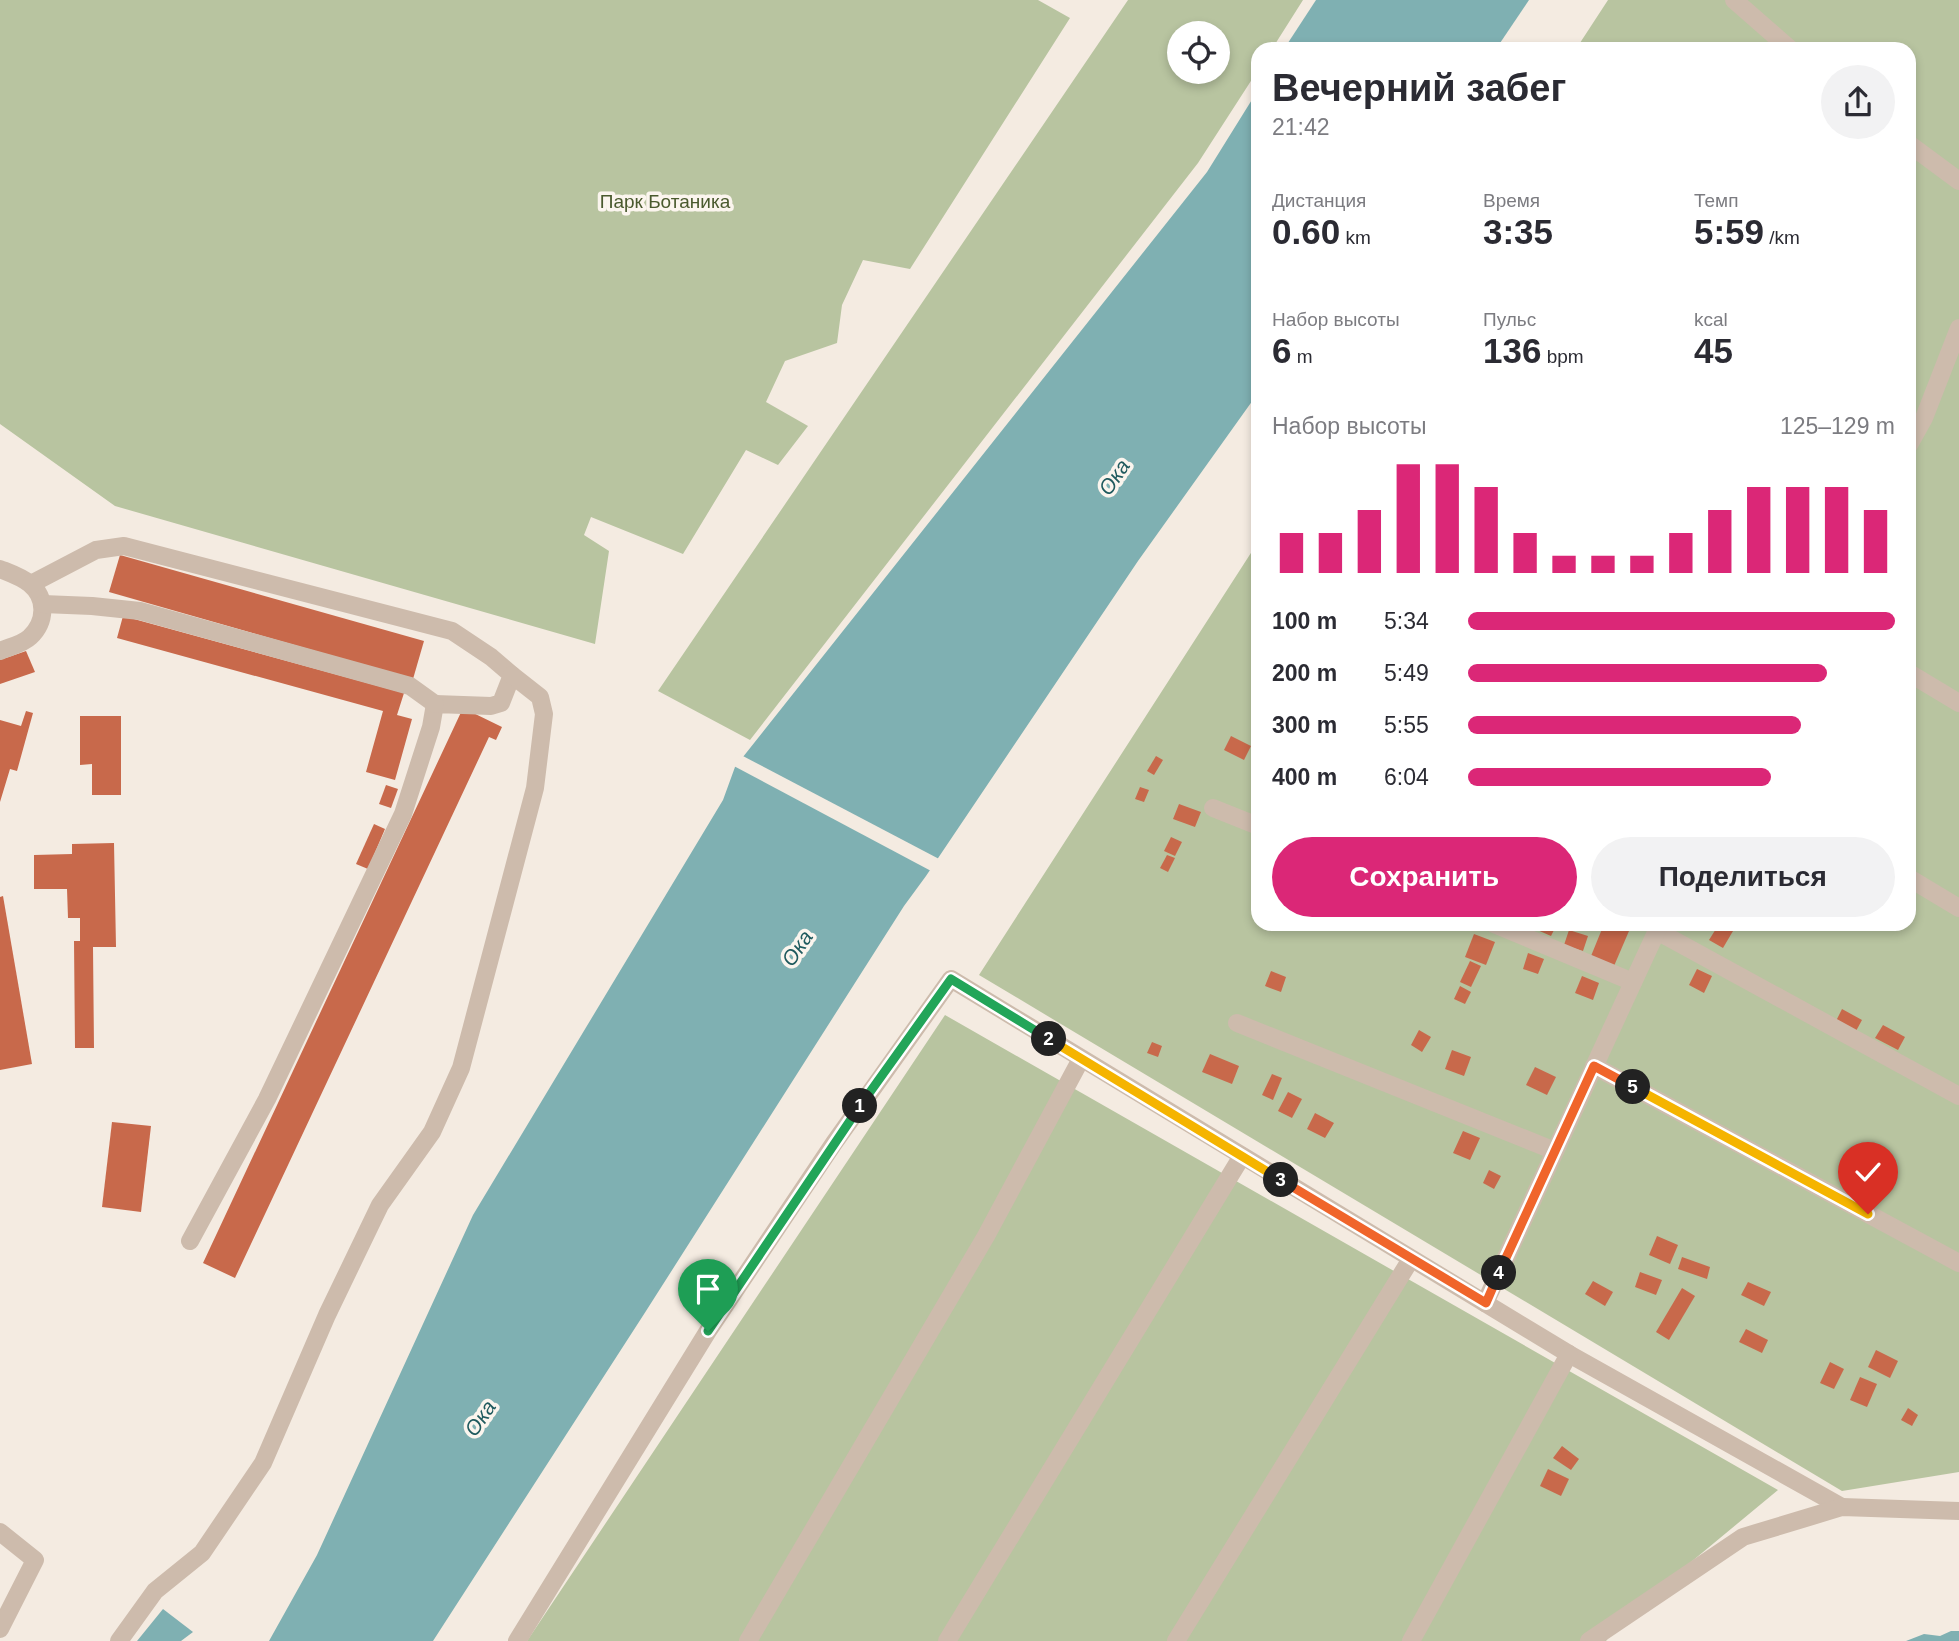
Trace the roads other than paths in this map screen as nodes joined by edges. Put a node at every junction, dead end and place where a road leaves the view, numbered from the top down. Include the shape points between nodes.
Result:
1 (1734, 0) edge
2 (1782, 42) edge
3 (1916, 149) edge
4 (1959, 181) edge
5 (1959, 328) edge
6 (1916, 432) edge
7 (0, 569) edge
8 (31, 584) junction
9 (43, 604) junction
10 (0, 651) edge
11 (512, 675) junction
12 (1916, 677) edge
13 (1959, 703) edge
14 (435, 704) junction
15 (1213, 807) dead end
16 (1251, 823) edge
17 (1916, 882) edge
18 (1959, 908) edge
19 (1511, 931) edge
20 (1657, 931) edge
21 (1663, 931) edge
22 (1633, 982) junction
23 (1237, 1023) dead end
24 (1081, 1059) junction
25 (1594, 1066) junction
26 (1959, 1096) edge
27 (1555, 1151) junction
28 (1242, 1156) junction
29 (190, 1241) dead end
30 (1411, 1259) junction
31 (1959, 1263) edge
32 (1486, 1303) junction
33 (1569, 1354) junction
34 (1842, 1507) junction
35 (1959, 1511) edge
36 (0, 1532) edge
37 (0, 1629) edge
38 (120, 1641) edge
39 (517, 1641) edge
40 (748, 1641) edge
41 (947, 1641) edge
42 (1176, 1641) edge
43 (1411, 1641) edge
44 (1589, 1641) edge

1 - 2 street
3 - 4 street
5 - 6 street
7 - 8 street
8 - 9 street
8 - 11 street via 96,550 124,546 452,631
9 - 10 street via 41,624 29,639
9 - 14 street via 140,611 410,686
11 - 14 street via 501,703
11 - 38 street via 540,697 544,714 535,788 461,1068 432,1132 380,1205 263,1463 202,1553 155,1591
12 - 13 street
14 - 29 street via 403,814 267,1099
15 - 16 street
17 - 18 street
19 - 22 street
20 - 22 street
21 - 26 street
22 - 25 street
23 - 27 street
24 - 28 street
24 - 39 street via 951,979 708,1331
24 - 40 street via 985,1236
25 - 27 street
25 - 31 street
27 - 32 street
28 - 30 street
28 - 41 street
30 - 32 street
30 - 42 street
32 - 33 street
33 - 34 street
33 - 43 street
34 - 35 street
34 - 44 street via 1743,1537
36 - 37 street via 35,1560

